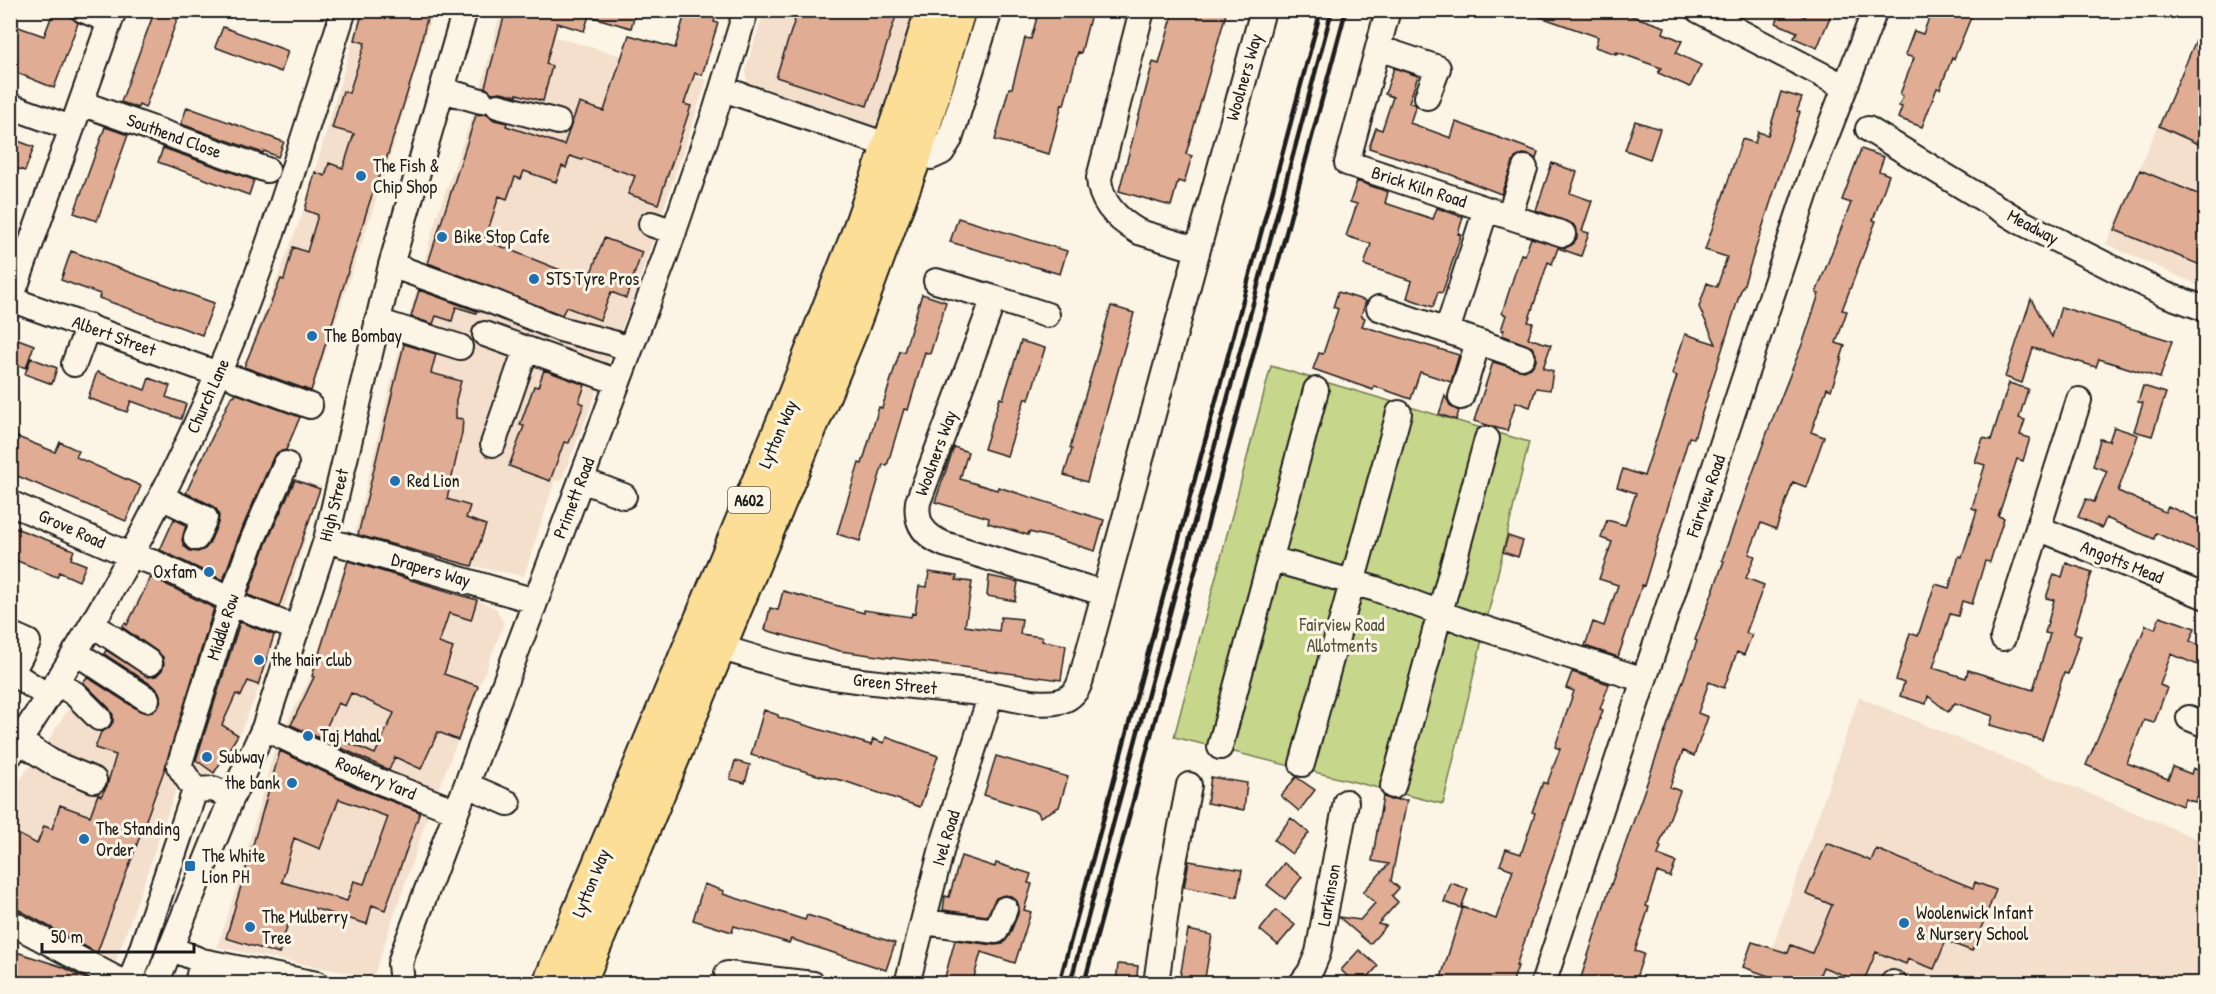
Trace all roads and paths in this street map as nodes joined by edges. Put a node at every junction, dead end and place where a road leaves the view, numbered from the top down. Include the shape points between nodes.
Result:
1 (83, 10) edge
2 (344, 10) edge
3 (465, 10) edge
4 (746, 10) edge
5 (932, 10) edge
6 (959, 10) edge
7 (990, 10) edge
8 (1142, 10) edge
9 (1263, 10) edge
10 (1388, 10) edge
11 (1698, 10) edge
12 (1875, 10) edge
13 (112, 16) edge
14 (1378, 48) junction
15 (1845, 87) junction
16 (723, 89) junction
17 (442, 90) junction
18 (1428, 97) dead end
19 (81, 103) junction
20 (10, 106) edge
21 (558, 122) dead end
22 (71, 128) junction
23 (1868, 129) dead end
24 (884, 144) dead end
25 (931, 157) dead end
26 (1525, 168) dead end
27 (267, 170) dead end
28 (1486, 209) junction
29 (1509, 216) junction
30 (651, 224) dead end
31 (674, 232) junction
32 (1563, 234) dead end
33 (1196, 249) junction
34 (391, 266) junction
35 (936, 281) dead end
36 (994, 298) junction
37 (11, 299) edge
38 (1379, 308) dead end
39 (2205, 309) edge
40 (1047, 315) dead end
41 (377, 321) junction
42 (88, 326) junction
43 (1447, 331) junction
44 (485, 334) dead end
45 (1478, 342) junction
46 (460, 347) dead end
47 (526, 349) junction
48 (630, 350) junction
49 (1522, 357) dead end
50 (74, 364) dead end
51 (227, 377) junction
52 (618, 382) junction
53 (1316, 390) dead end
54 (1461, 397) dead end
55 (2079, 399) dead end
56 (310, 406) dead end
57 (1399, 413) dead end
58 (1487, 439) dead end
59 (492, 444) dead end
60 (286, 464) dead end
61 (581, 480) junction
62 (624, 496) dead end
63 (161, 497) junction
64 (10, 503) edge
65 (2038, 528) junction
66 (196, 538) dead end
67 (326, 540) junction
68 (132, 556) junction
69 (1271, 559) junction
70 (1351, 582) junction
71 (1103, 593) junction
72 (2205, 597) edge
73 (536, 601) junction
74 (232, 602) junction
75 (1441, 614) junction
76 (92, 624) junction
77 (298, 628) junction
78 (10, 634) edge
79 (2002, 638) dead end
80 (719, 647) junction
81 (75, 652) junction
82 (150, 663) dead end
83 (11, 675) edge
84 (1644, 680) junction
85 (52, 689) junction
86 (991, 694) junction
87 (1072, 695) joint
88 (147, 699) dead end
89 (99, 718) dead end
90 (264, 728) junction
91 (1220, 747) dead end
92 (15, 748) edge
93 (1302, 764) dead end
94 (94, 780) dead end
95 (467, 785) junction
96 (1189, 785) dead end
97 (1393, 786) dead end
98 (195, 790) junction
99 (232, 797) junction
100 (1346, 802) dead end
101 (508, 803) dead end
102 (456, 811) junction
103 (1005, 909) dead end
104 (10, 922) edge
105 (923, 922) junction
106 (170, 948) junction
107 (200, 972) edge
108 (727, 974) dead end
109 (780, 982) edge
110 (128, 984) edge
111 (156, 984) edge
112 (317, 984) edge
113 (402, 984) edge
114 (549, 984) edge
115 (579, 984) edge
116 (813, 984) edge
117 (907, 984) edge
118 (1156, 984) edge
119 (1301, 984) edge
120 (1543, 984) edge

1 - 13 street
2 - 51 street, Church Lane
3 - 17 street, High Street
4 - 16 street, Primett Road
5 - 114 main road, Lytton Way / A602 via 851,252
6 - 80 main road, Lytton Way / A602 via 913,163 856,317
7 - 25 street via 950,139 942,152
8 - 33 street via 1099,190 1109,208 1130,227
9 - 33 street, Woolners Way
10 - 14 street, Brick Kiln Road
11 - 15 street
12 - 15 street, Fairview Road
13 - 19 street
14 - 18 street via 1438,68
14 - 28 street, Brick Kiln Road via 1347,163
15 - 84 street, Fairview Road via 1810,180
16 - 24 street
16 - 31 street, Primett Road
17 - 21 street
17 - 34 street, High Street
19 - 22 street
19 - 27 street, Southend Close
20 - 22 street
22 - 37 street
23 - 39 street, Meadway via 2022,222 2164,294
26 - 29 street
28 - 29 street
28 - 43 street, Brick Kiln Road
29 - 32 street
30 - 31 street
31 - 48 street, Primett Road
33 - 71 street, Woolners Way
34 - 41 street, High Street
34 - 48 street via 560,329
35 - 36 street
36 - 40 street
36 - 71 street, Woolners Way via 918,502 918,518 928,535 944,544
37 - 42 street, Albert Street
38 - 43 street
41 - 46 street
41 - 67 street, High Street
42 - 50 street
42 - 51 street, Albert Street
43 - 45 street
44 - 47 street
45 - 49 street
45 - 54 street
47 - 52 street
47 - 59 street
48 - 52 street, Primett Road
51 - 56 street, Albert Street
51 - 63 street, Church Lane
52 - 61 street, Primett Road
53 - 69 street
55 - 65 street
57 - 70 street
58 - 75 street
60 - 74 street, Middle Row via 253,539
61 - 62 street
61 - 73 street, Primett Road
63 - 66 street via 205,518
63 - 68 street, Church Lane
64 - 68 street, Grove Road
65 - 72 street, Angotts Mead
65 - 79 street
67 - 73 street, Drapers Way
67 - 77 street, High Street
68 - 74 street, Grove Road via 155,563
68 - 76 street, Church Lane
69 - 70 street
69 - 91 street
70 - 75 street
70 - 93 street
71 - 87 street, Woolners Way via 1081,679
73 - 95 street, Primett Road
74 - 77 street, Grove Road
74 - 98 street, Middle Row via 179,766
75 - 84 street
75 - 97 street
76 - 81 street, Church Lane
76 - 82 street
77 - 90 street, High Street
78 - 83 street via 28,642
80 - 86 street, Green Street via 838,678
80 - 115 main road, Lytton Way / A602
81 - 85 street, Church Lane
81 - 88 street
83 - 85 street
84 - 120 street, Fairview Road
85 - 89 street via 75,694
85 - 92 street, Church Lane
86 - 87 street, Green Street via 1051,702
86 - 105 street, Ivel Road
90 - 99 street, High Street
90 - 102 street, Rookery Yard via 368,777
92 - 94 street
95 - 101 street
95 - 102 street, Primett Road
96 - 118 street
98 - 99 street via 213,789
98 - 110 street
99 - 106 street, High Street
100 - 119 street, Larkinson via 1318,953
102 - 113 street, Primett Road via 404,951 400,964
103 - 105 street via 996,932
104 - 110 street
105 - 117 street, Ivel Road
106 - 107 street
106 - 111 street, High Street
107 - 112 street
108 - 109 street
109 - 116 street

